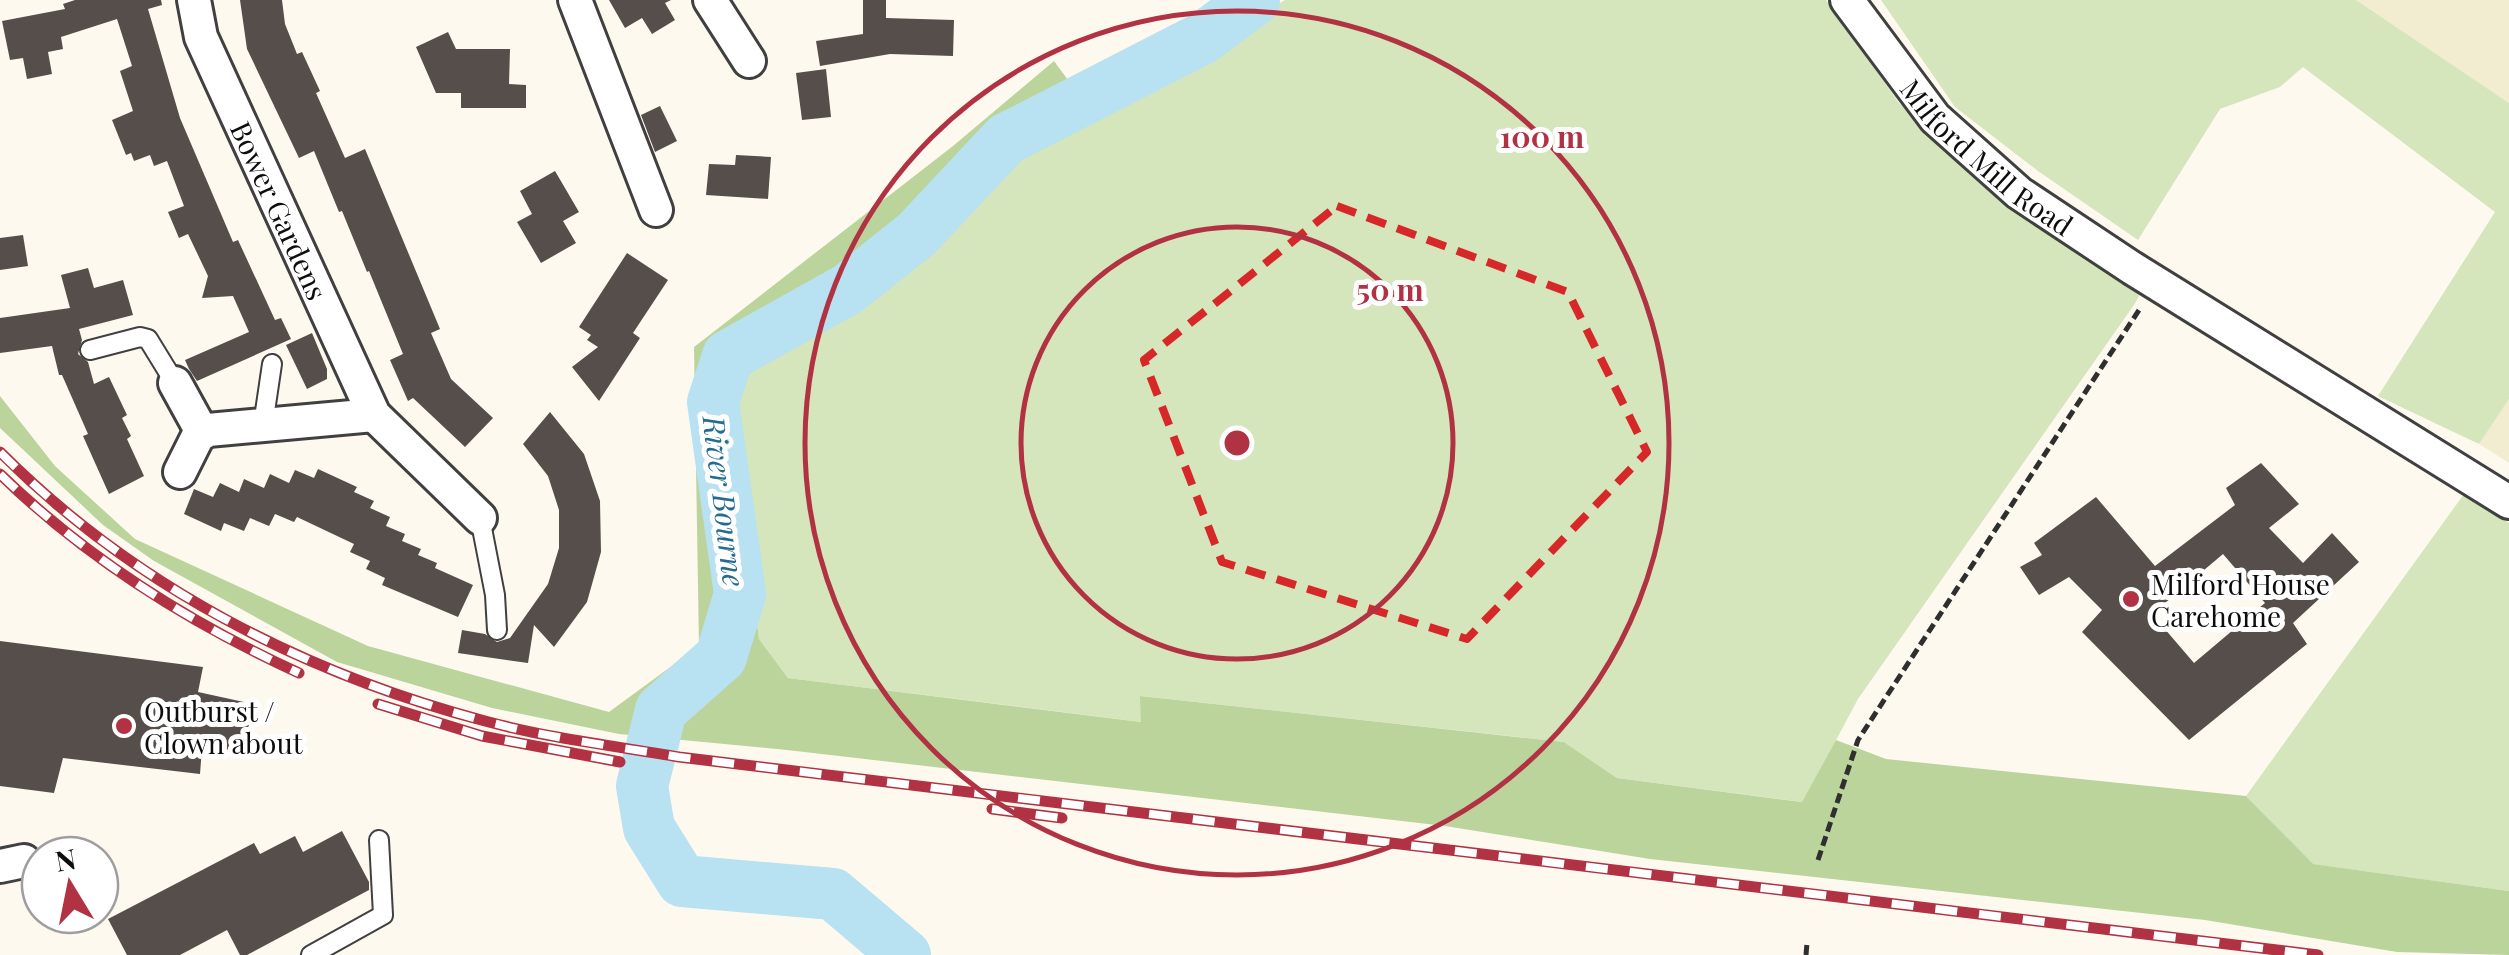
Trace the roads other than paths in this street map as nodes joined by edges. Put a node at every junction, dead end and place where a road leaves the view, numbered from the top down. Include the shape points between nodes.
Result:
1 (194, 0) edge
2 (576, 0) edge
3 (710, 0) edge
4 (1847, 0) edge
5 (749, 61) dead end
6 (656, 210) dead end
7 (90, 350) dead end
8 (272, 364) dead end
9 (175, 383) joint
10 (374, 416) junction
11 (263, 425) junction
12 (202, 432) junction
13 (180, 472) dead end
14 (2509, 502) edge
15 (480, 518) joint
16 (497, 630) dead end
17 (378, 840) dead end
18 (338, 949) edge
19 (311, 955) edge

1 - 10 street, Bower Gardens via 207,52
2 - 6 street
3 - 5 street
4 - 14 street, Milford Mill Road via 1935,118 2019,193
7 - 9 lane via 148,339
8 - 11 lane
9 - 12 street
10 - 11 street
10 - 15 street, Bower Gardens
11 - 12 street
12 - 13 street
15 - 16 lane
17 - 18 lane via 384,915
18 - 19 lane

